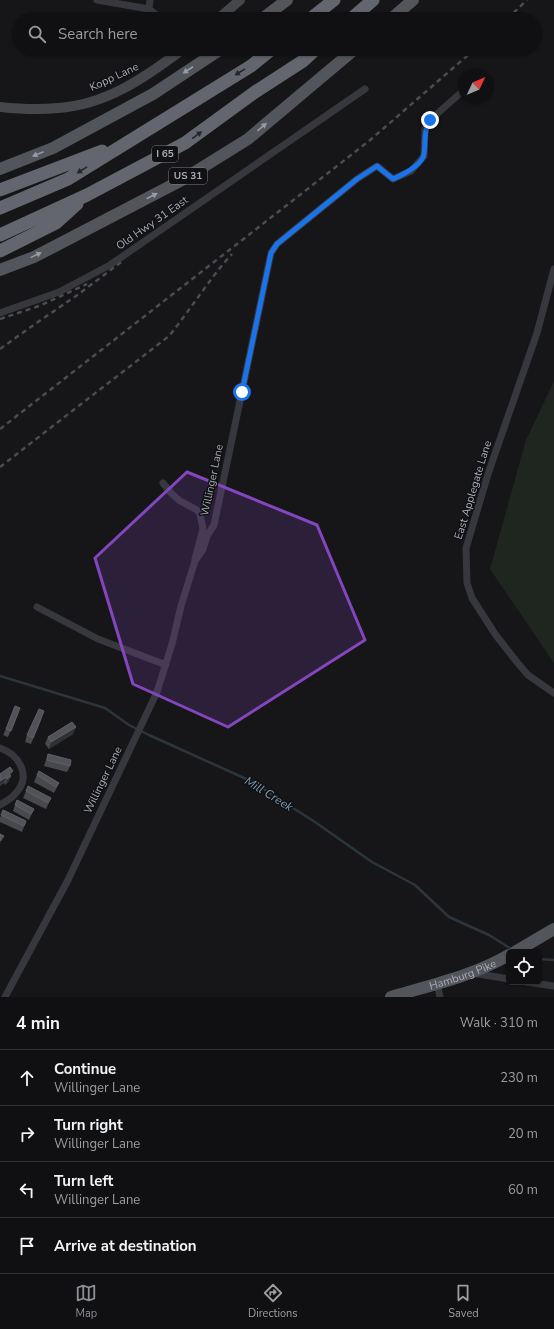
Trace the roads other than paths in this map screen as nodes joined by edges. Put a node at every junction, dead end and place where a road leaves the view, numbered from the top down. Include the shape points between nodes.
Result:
1 (97, 0) edge
2 (150, 0) edge
3 (240, 0) edge
4 (287, 0) edge
5 (334, 0) edge
6 (373, 0) edge
7 (413, 0) edge
8 (149, 9) junction
9 (153, 12) edge
10 (226, 12) edge
11 (271, 12) edge
12 (319, 12) edge
13 (359, 12) edge
14 (399, 12) edge
15 (174, 56) edge
16 (210, 56) edge
17 (263, 56) edge
18 (308, 56) edge
19 (347, 56) edge
20 (365, 89) dead end
21 (458, 95) edge
22 (0, 107) edge
23 (133, 138) junction
24 (0, 169) edge
25 (0, 190) edge
26 (87, 195) junction
27 (0, 208) edge
28 (0, 235) edge
29 (0, 251) edge
30 (554, 269) edge
31 (0, 270) edge
32 (0, 313) edge
33 (162, 483) dead end
34 (195, 561) junction
35 (37, 608) dead end
36 (166, 665) junction
37 (554, 693) edge
38 (0, 748) edge
39 (0, 805) edge
40 (554, 929) edge
41 (519, 949) edge
42 (506, 957) edge
43 (470, 973) junction
44 (506, 979) edge
45 (437, 984) junction
46 (542, 984) edge
47 (554, 986) edge
48 (5, 997) edge
49 (391, 997) edge
50 (440, 997) edge

1 - 8 street
2 - 8 street
3 - 10 street
4 - 11 main road
5 - 12 highway
6 - 13 highway
7 - 14 main road
8 - 9 street
15 - 22 street, Kopp Lane via 131,85 81,104 34,109
16 -> 24 main road via 146,97 53,148
17 -> 23 highway, I 65
26 -> 18 highway, I 65 via 185,143
31 -> 19 main road, US 31 via 34,257 182,180 248,139
20 - 32 street, Old Hwy 31 East via 110,265 59,292
21 - 34 street, Willinger Lane via 430,120 426,129 424,156 411,171 393,179 377,166 357,179 277,244 271,253 214,525
23 - 25 highway
23 -> 27 highway, I 65 via 68,179
26 - 28 highway, I 65
26 - 29 highway via 56,223
30 - 37 street, East Applegate Lane via 537,333 489,471 466,548 467,584 472,598 495,634 528,675
33 - 34 street via 200,514 202,529
34 - 36 street, Willinger Lane
35 - 36 street via 98,639
36 - 48 street, Willinger Lane via 148,713 68,880
38 - 39 street via 18,759 23,776 22,785 15,795
40 - 41 main road
42 - 43 main road, Hamburg Pike
43 - 44 street
43 - 45 main road, Hamburg Pike
45 - 49 main road, Hamburg Pike
45 - 50 street
46 - 47 street

